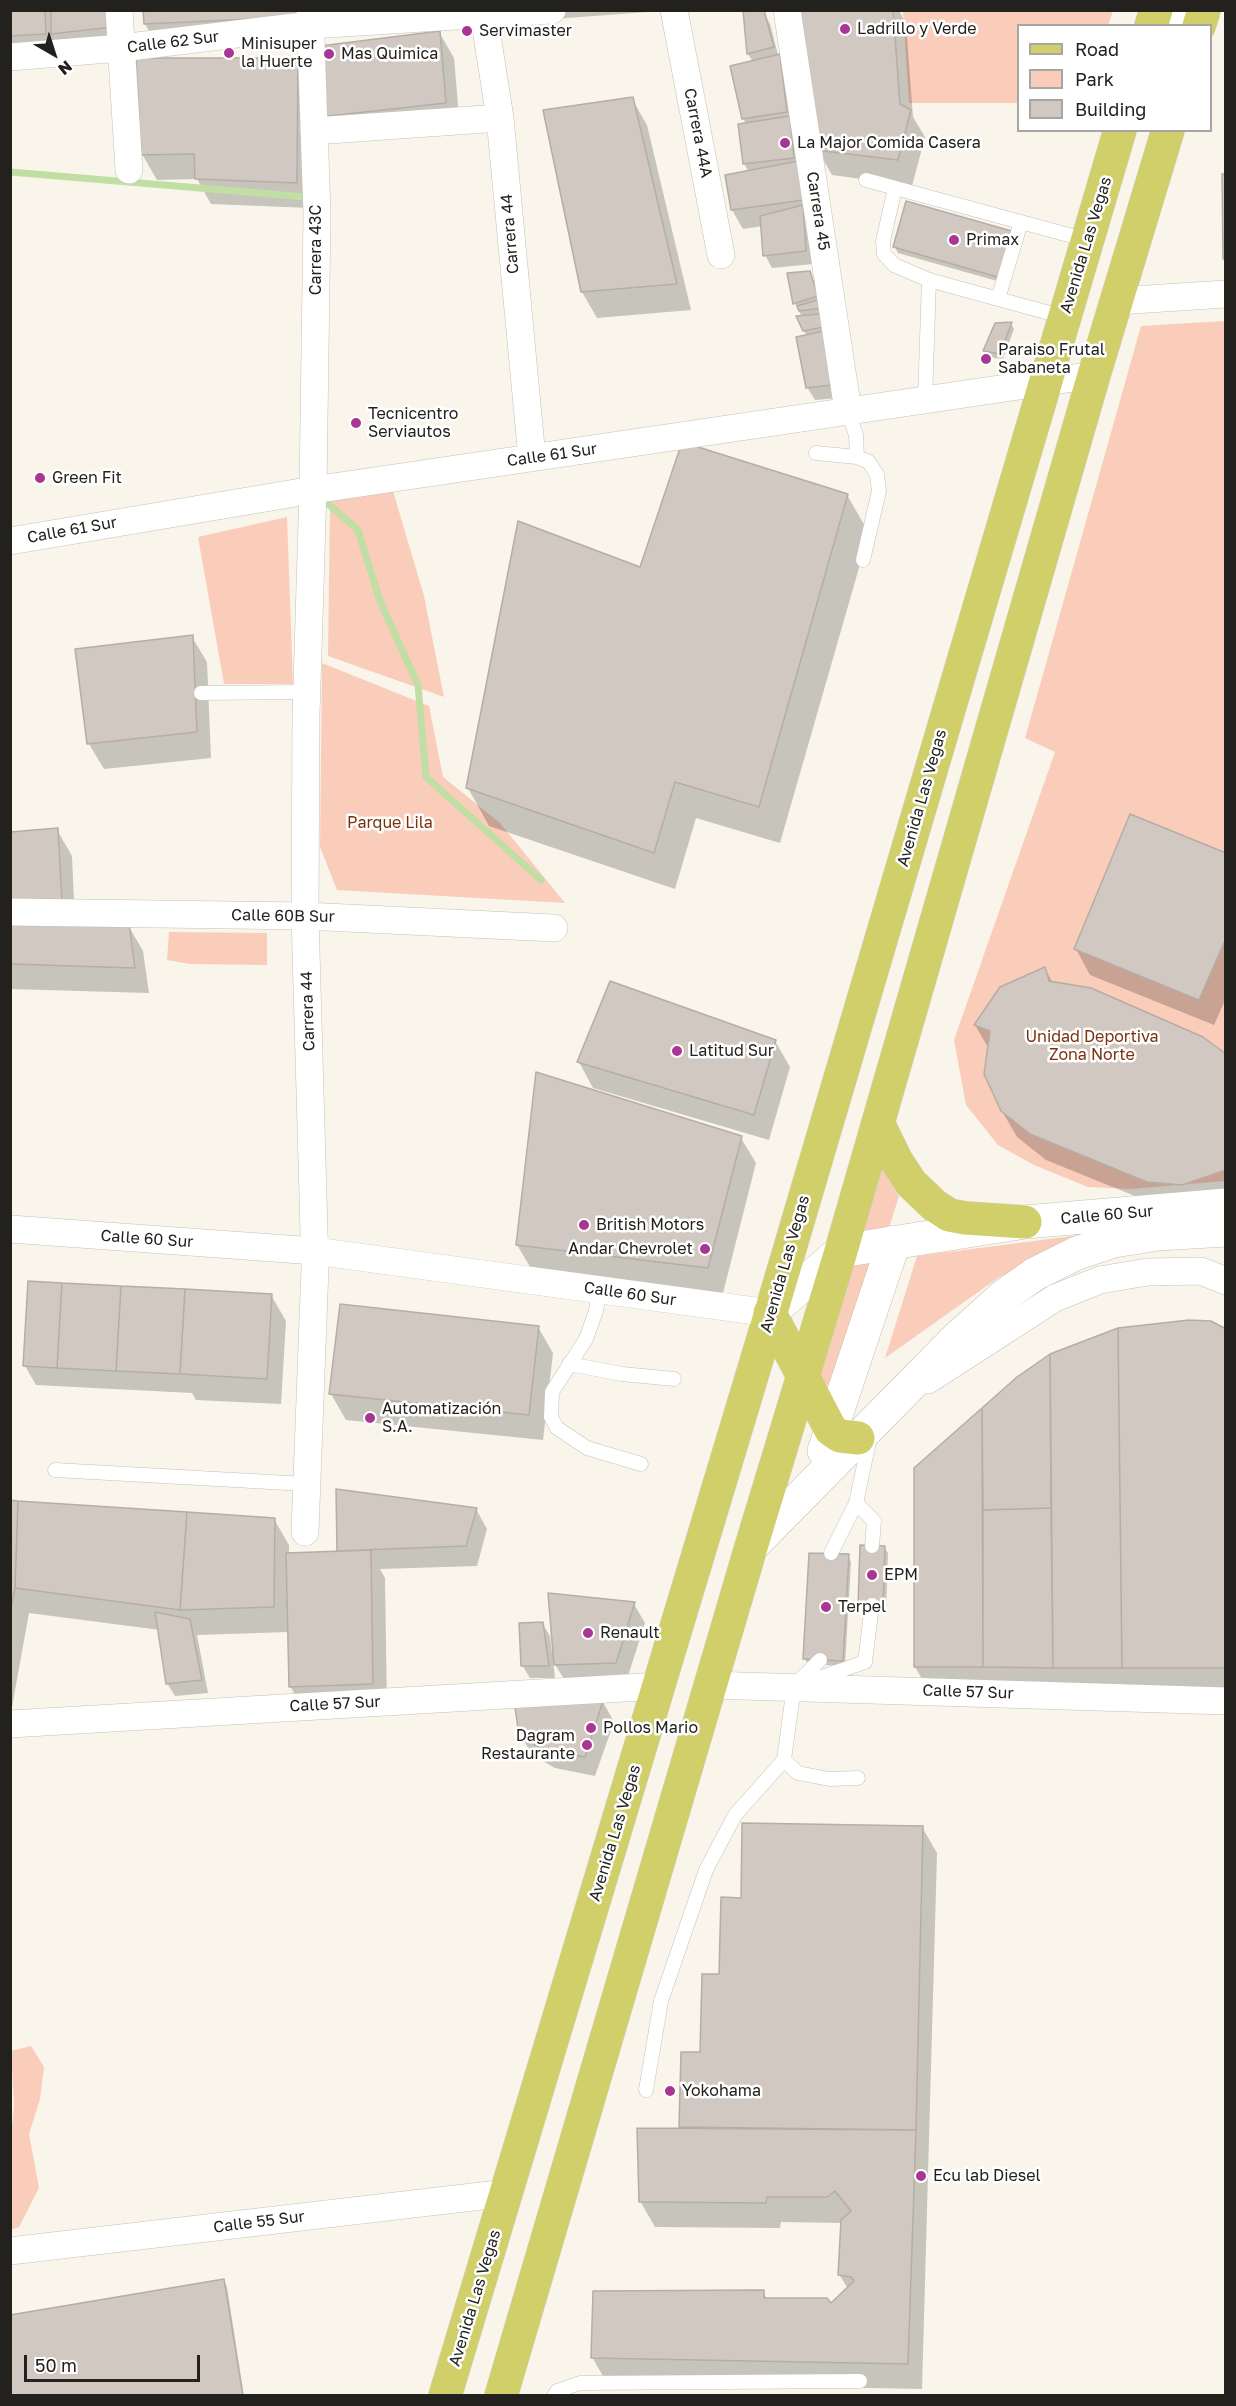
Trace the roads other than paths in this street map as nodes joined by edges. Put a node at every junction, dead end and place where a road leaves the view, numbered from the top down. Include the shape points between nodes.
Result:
1 (119, 10) edge
2 (552, 10) edge
3 (674, 10) edge
4 (787, 10) edge
5 (483, 13) edge
6 (310, 18) edge
7 (121, 48) junction
8 (10, 57) edge
9 (500, 118) junction
10 (314, 131) junction
11 (1119, 132) edge
12 (1155, 132) edge
13 (1167, 132) edge
14 (129, 170) dead end
15 (1155, 171) junction
16 (866, 180) dead end
17 (895, 188) junction
18 (1021, 222) junction
19 (1087, 240) junction
20 (721, 255) dead end
21 (929, 280) junction
22 (1226, 294) edge
23 (998, 299) junction
24 (1117, 301) junction
25 (1064, 317) junction
26 (1094, 375) junction
27 (1045, 382) junction
28 (925, 400) junction
29 (848, 411) junction
30 (816, 453) dead end
31 (857, 457) junction
32 (532, 458) junction
33 (313, 490) junction
34 (10, 541) edge
35 (864, 560) dead end
36 (307, 692) junction
37 (201, 693) dead end
38 (10, 912) edge
39 (305, 916) junction
40 (554, 928) dead end
41 (853, 1032) junction
42 (878, 1123) junction
43 (857, 1197) junction
44 (1226, 1205) edge
45 (1025, 1222) junction
46 (10, 1229) edge
47 (1226, 1230) edge
48 (894, 1242) junction
49 (315, 1251) junction
50 (841, 1251) junction
51 (1226, 1281) edge
52 (599, 1289) junction
53 (770, 1313) junction
54 (569, 1364) junction
55 (803, 1376) junction
56 (674, 1379) dead end
57 (864, 1423) junction
58 (641, 1464) dead end
59 (55, 1470) dead end
60 (306, 1484) junction
61 (856, 1503) junction
62 (305, 1532) dead end
63 (872, 1546) dead end
64 (751, 1547) junction
65 (831, 1554) dead end
66 (872, 1605) dead end
67 (820, 1660) dead end
68 (710, 1685) junction
69 (659, 1686) junction
70 (794, 1686) junction
71 (1226, 1701) edge
72 (10, 1724) edge
73 (784, 1760) junction
74 (858, 1778) dead end
75 (646, 2090) dead end
76 (507, 2193) junction
77 (10, 2251) edge
78 (860, 2381) dead end
79 (445, 2396) edge
80 (501, 2396) edge
81 (554, 2396) edge

1 - 7 street
2 - 5 street, Calle 62 Sur
3 - 20 street, Carrera 44A
4 - 29 street, Carrera 45
5 - 6 street, Calle 62 Sur
5 - 9 street, Carrera 44
6 - 7 street, Calle 62 Sur
6 - 10 street, Carrera 43C
7 - 8 street, Calle 62 Sur
7 - 14 street
9 - 10 street
9 - 32 street, Carrera 44 via 529,358
10 - 33 street, Carrera 43C
11 - 19 main road, Avenida Las Vegas
12 - 15 street
13 - 15 main road
15 - 24 main road
16 - 17 lane
17 - 18 lane
17 - 21 lane via 882,241 884,254 894,265
18 - 19 lane
18 - 23 lane
19 - 25 main road, Avenida Las Vegas
21 - 23 lane
21 - 28 lane
22 - 24 street
23 - 25 lane
24 - 26 main road
25 - 27 main road, Avenida Las Vegas
26 - 27 street, Calle 61 Sur
26 - 42 main road
27 - 28 street, Calle 61 Sur
27 - 41 main road, Avenida Las Vegas
28 - 29 street, Calle 61 Sur
29 - 31 lane via 856,435
29 - 32 street, Calle 61 Sur
30 - 31 lane
31 - 35 lane via 869,462 877,475 879,491
32 - 33 street, Calle 61 Sur
33 - 34 street, Calle 61 Sur
33 - 36 street, Carrera 44
36 - 37 lane
36 - 39 street, Carrera 44
38 - 39 street, Calle 60B Sur
39 - 40 street, Calle 60B Sur
39 - 49 street, Carrera 44
41 - 43 main road via 847,1117 832,1185 834,1191
41 - 53 main road, Avenida Las Vegas
42 - 43 main road
42 - 45 main road via 911,1183 934,1205 949,1215 965,1218
43 - 50 main road
44 - 45 main road, Calle 60 Sur
45 - 48 main road, Calle 60 Sur
46 - 49 street, Calle 60 Sur
47 - 57 main road, Calle 60 Sur via 1114,1241 1077,1253 1035,1274 981,1315
48 - 50 main road, Calle 60 Sur
48 - 57 main road
49 - 52 street, Calle 60 Sur
49 - 60 street, Carrera 44
50 - 53 main road
50 - 55 main road
51 - 57 street via 1201,1271 1147,1272 1100,1280 1055,1298
52 - 53 street, Calle 60 Sur
52 - 54 lane via 586,1339
53 - 55 main road
53 - 69 main road, Avenida Las Vegas
54 - 56 lane
54 - 58 lane via 552,1392 551,1417 557,1428 587,1448
55 - 57 main road
55 - 64 main road
57 - 61 lane
57 - 64 main road via 813,1485
59 - 60 lane
60 - 62 street, Carrera 44
61 - 63 lane via 874,1521
61 - 65 lane
64 - 68 main road
66 - 70 lane via 865,1662
67 - 70 lane
68 - 70 street, Calle 57 Sur
68 - 80 main road
69 - 72 street, Calle 57 Sur
69 - 76 main road, Avenida Las Vegas
70 - 71 street, Calle 57 Sur
70 - 73 lane
73 - 74 lane via 798,1773 829,1779
73 - 75 lane via 735,1815 706,1870 661,2001
76 - 77 street, Calle 55 Sur
76 - 79 main road, Avenida Las Vegas
78 - 81 lane via 580,2383 557,2391

